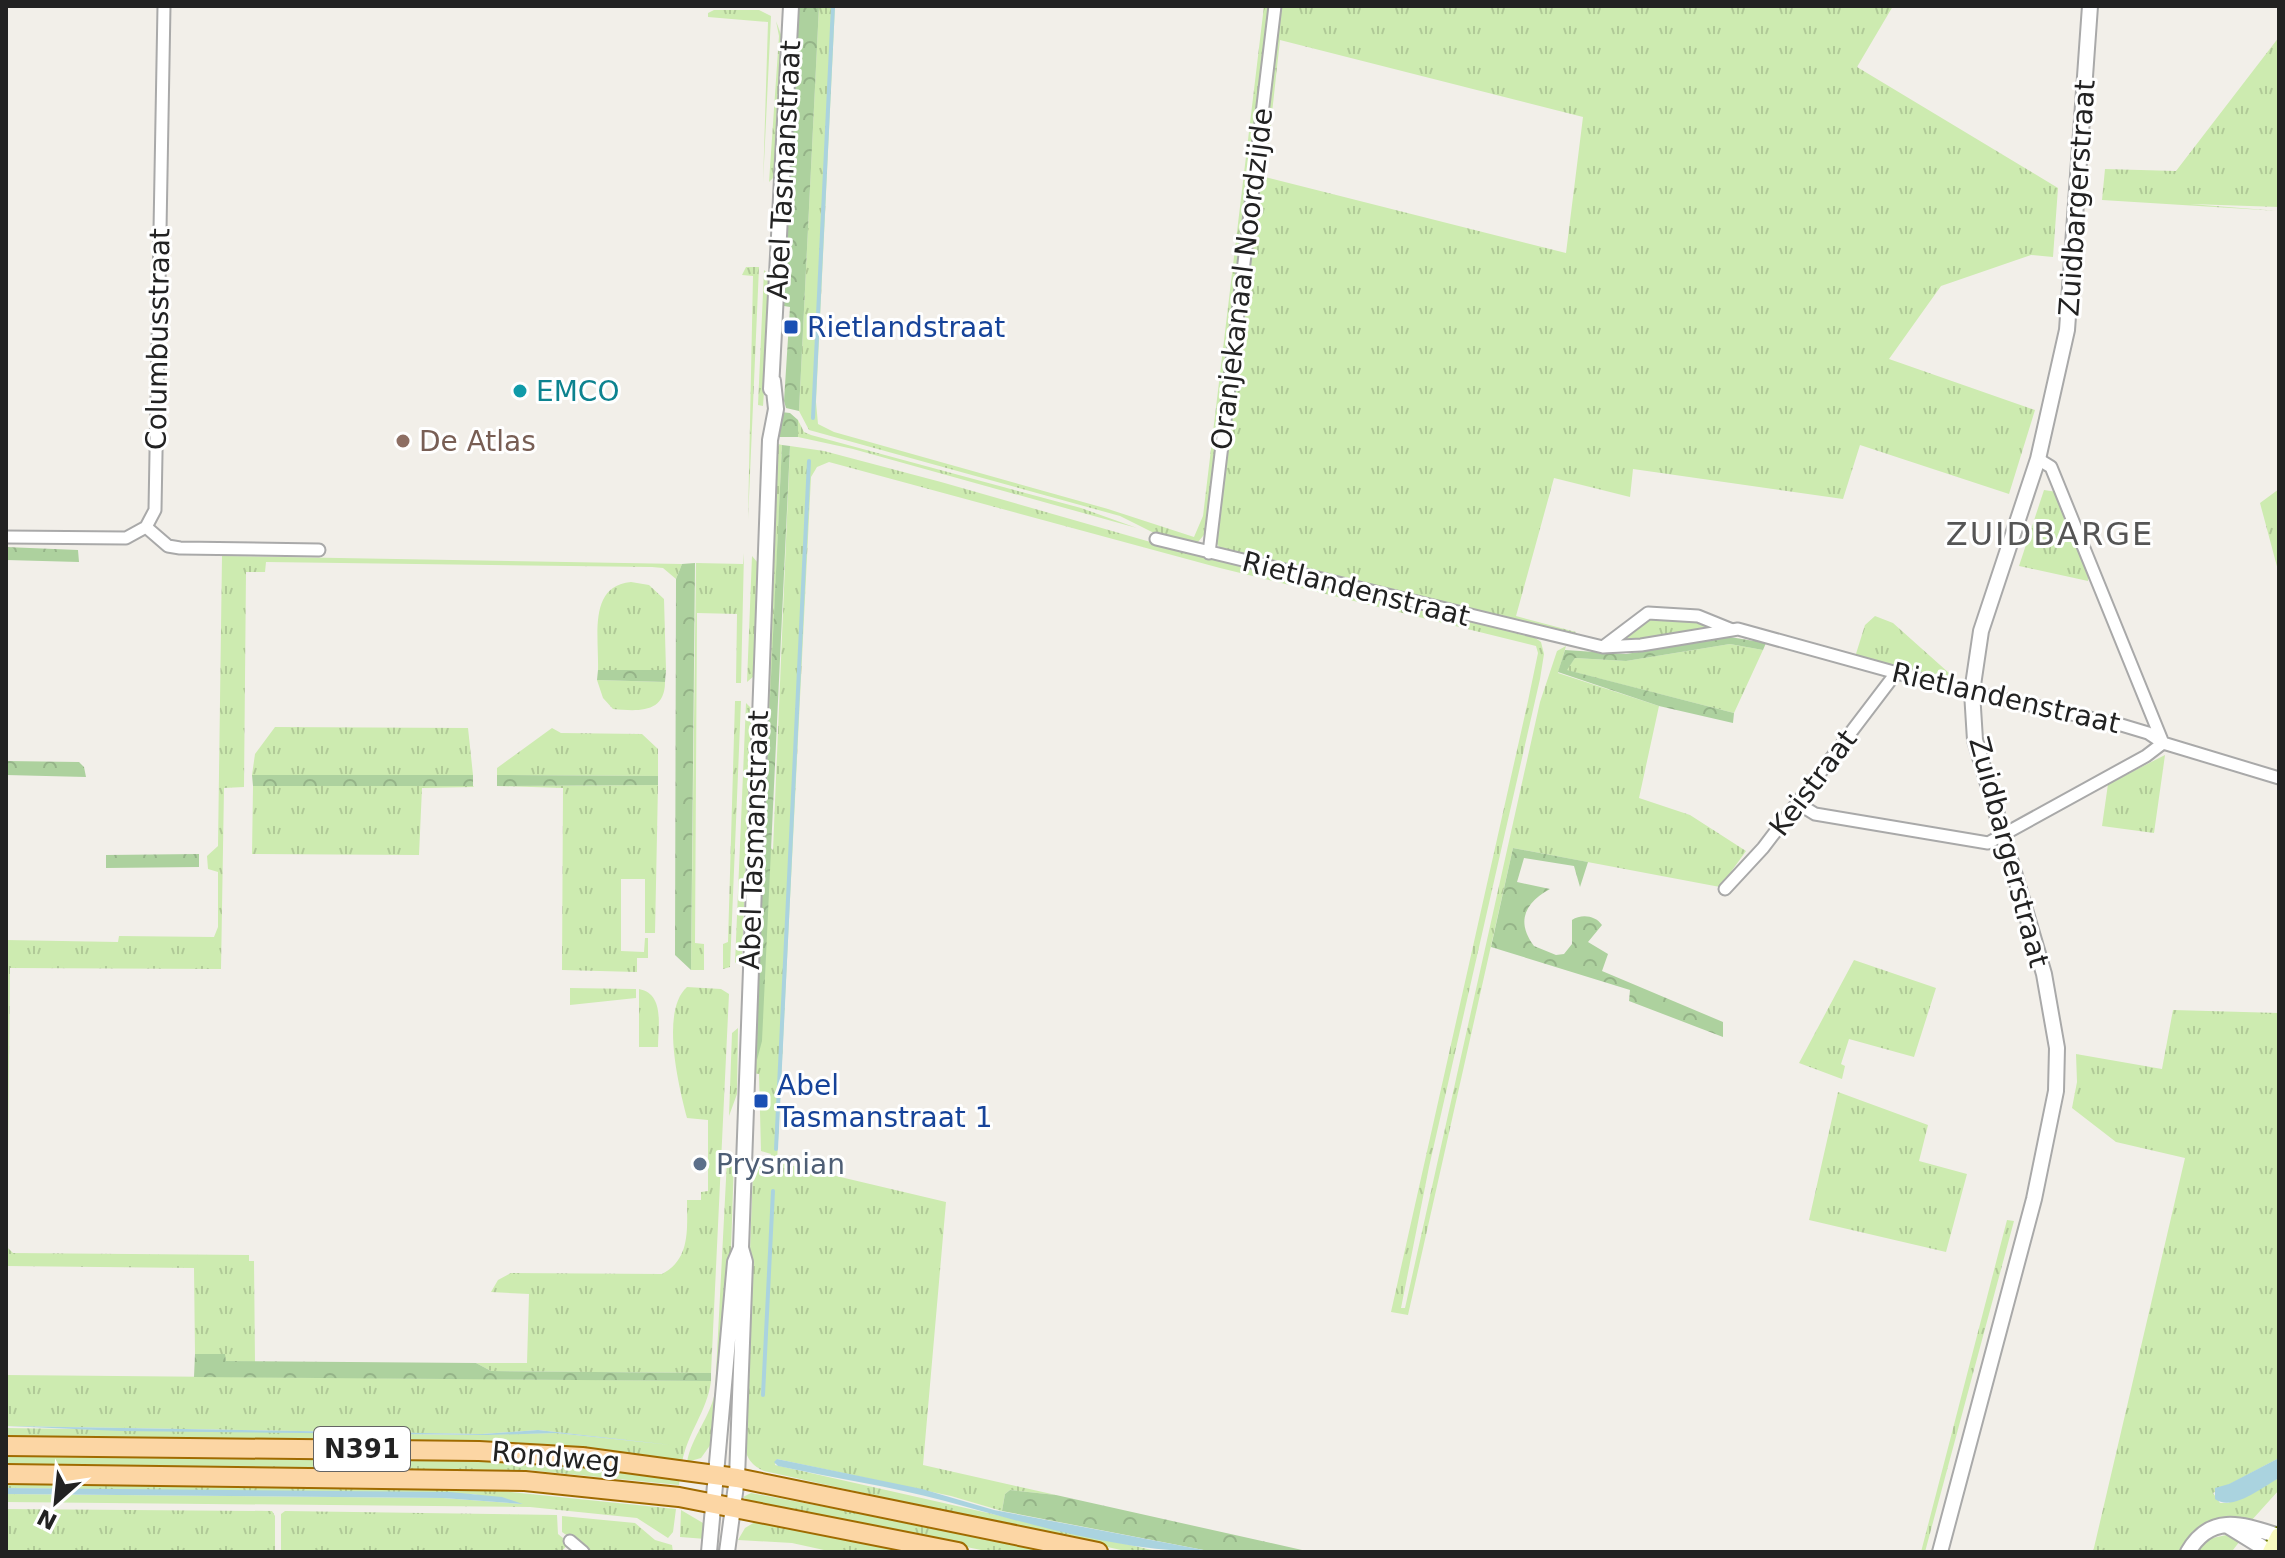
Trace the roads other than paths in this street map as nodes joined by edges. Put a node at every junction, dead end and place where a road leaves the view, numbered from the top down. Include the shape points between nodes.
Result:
1 (164, 6) edge
2 (791, 6) edge
3 (1275, 6) edge
4 (2090, 6) edge
5 (2038, 459) junction
6 (146, 527) junction
7 (6, 537) edge
8 (1156, 539) dead end
9 (319, 550) dead end
10 (1209, 553) junction
11 (1730, 629) junction
12 (1603, 647) junction
13 (1896, 673) junction
14 (1972, 692) junction
15 (2163, 743) junction
16 (2279, 778) edge
17 (1797, 803) junction
18 (2003, 837) junction
19 (1725, 889) dead end
20 (741, 1248) junction
21 (6, 1446) edge
22 (6, 1474) edge
23 (717, 1475) junction
24 (737, 1478) junction
25 (714, 1503) junction
26 (734, 1506) junction
27 (2228, 1526) junction
28 (2279, 1536) edge
29 (570, 1541) dead end
30 (583, 1552) edge
31 (709, 1552) edge
32 (727, 1552) edge
33 (958, 1552) edge
34 (1098, 1552) edge
35 (1940, 1552) edge
36 (2188, 1552) edge
37 (2271, 1552) edge

1 - 6 street, Columbusstraat via 155,510
2 - 20 street, Abel Tasmanstraat
3 - 10 street, Oranjekanaal Noordzijde
4 - 5 street, Zuidbargerstraat via 2067,330
5 - 14 street, Zuidbargerstraat via 1981,631
5 - 15 street via 2051,467
6 - 7 street via 116,539
6 - 9 street via 168,546 180,548
8 - 10 street, Rietlandenstraat
10 - 12 street, Rietlandenstraat
11 - 12 street, Rietlandenstraat
11 - 12 street, Rietlandenstraat via 1698,616 1648,613
11 - 13 street, Rietlandenstraat
13 - 14 street, Rietlandenstraat
13 - 17 street, Keistraat
14 - 15 street, Rietlandenstraat via 2118,724
14 - 18 street, Zuidbargerstraat via 1975,740
15 - 16 street, Rietlandenstraat
15 - 18 street
17 - 18 street via 1815,814 1975,843
17 - 19 street, Keistraat
18 - 35 street, Zuidbargerstraat via 2044,974 2055,1037 2056,1091 2034,1199
20 - 23 street, Abel Tasmanstraat via 735,1262
20 - 24 street, Abel Tasmanstraat via 745,1262
21 - 23 main road, Rondweg / N391 via 479,1451 582,1457
22 - 25 main road, Rondweg / N391 via 511,1480
23 - 24 main road, Rondweg / N391
23 - 25 street, Abel Tasmanstraat
24 - 26 street, Abel Tasmanstraat
24 - 34 main road, Rondweg / N391
25 - 26 main road, Rondweg / N391
25 - 31 street, Abel Tasmanstraat
26 - 32 street, Abel Tasmanstraat
26 - 33 main road, Rondweg / N391
27 - 28 street via 2246,1524
27 - 36 street via 2209,1530
27 - 37 street
28 - 37 main road
29 - 30 street

